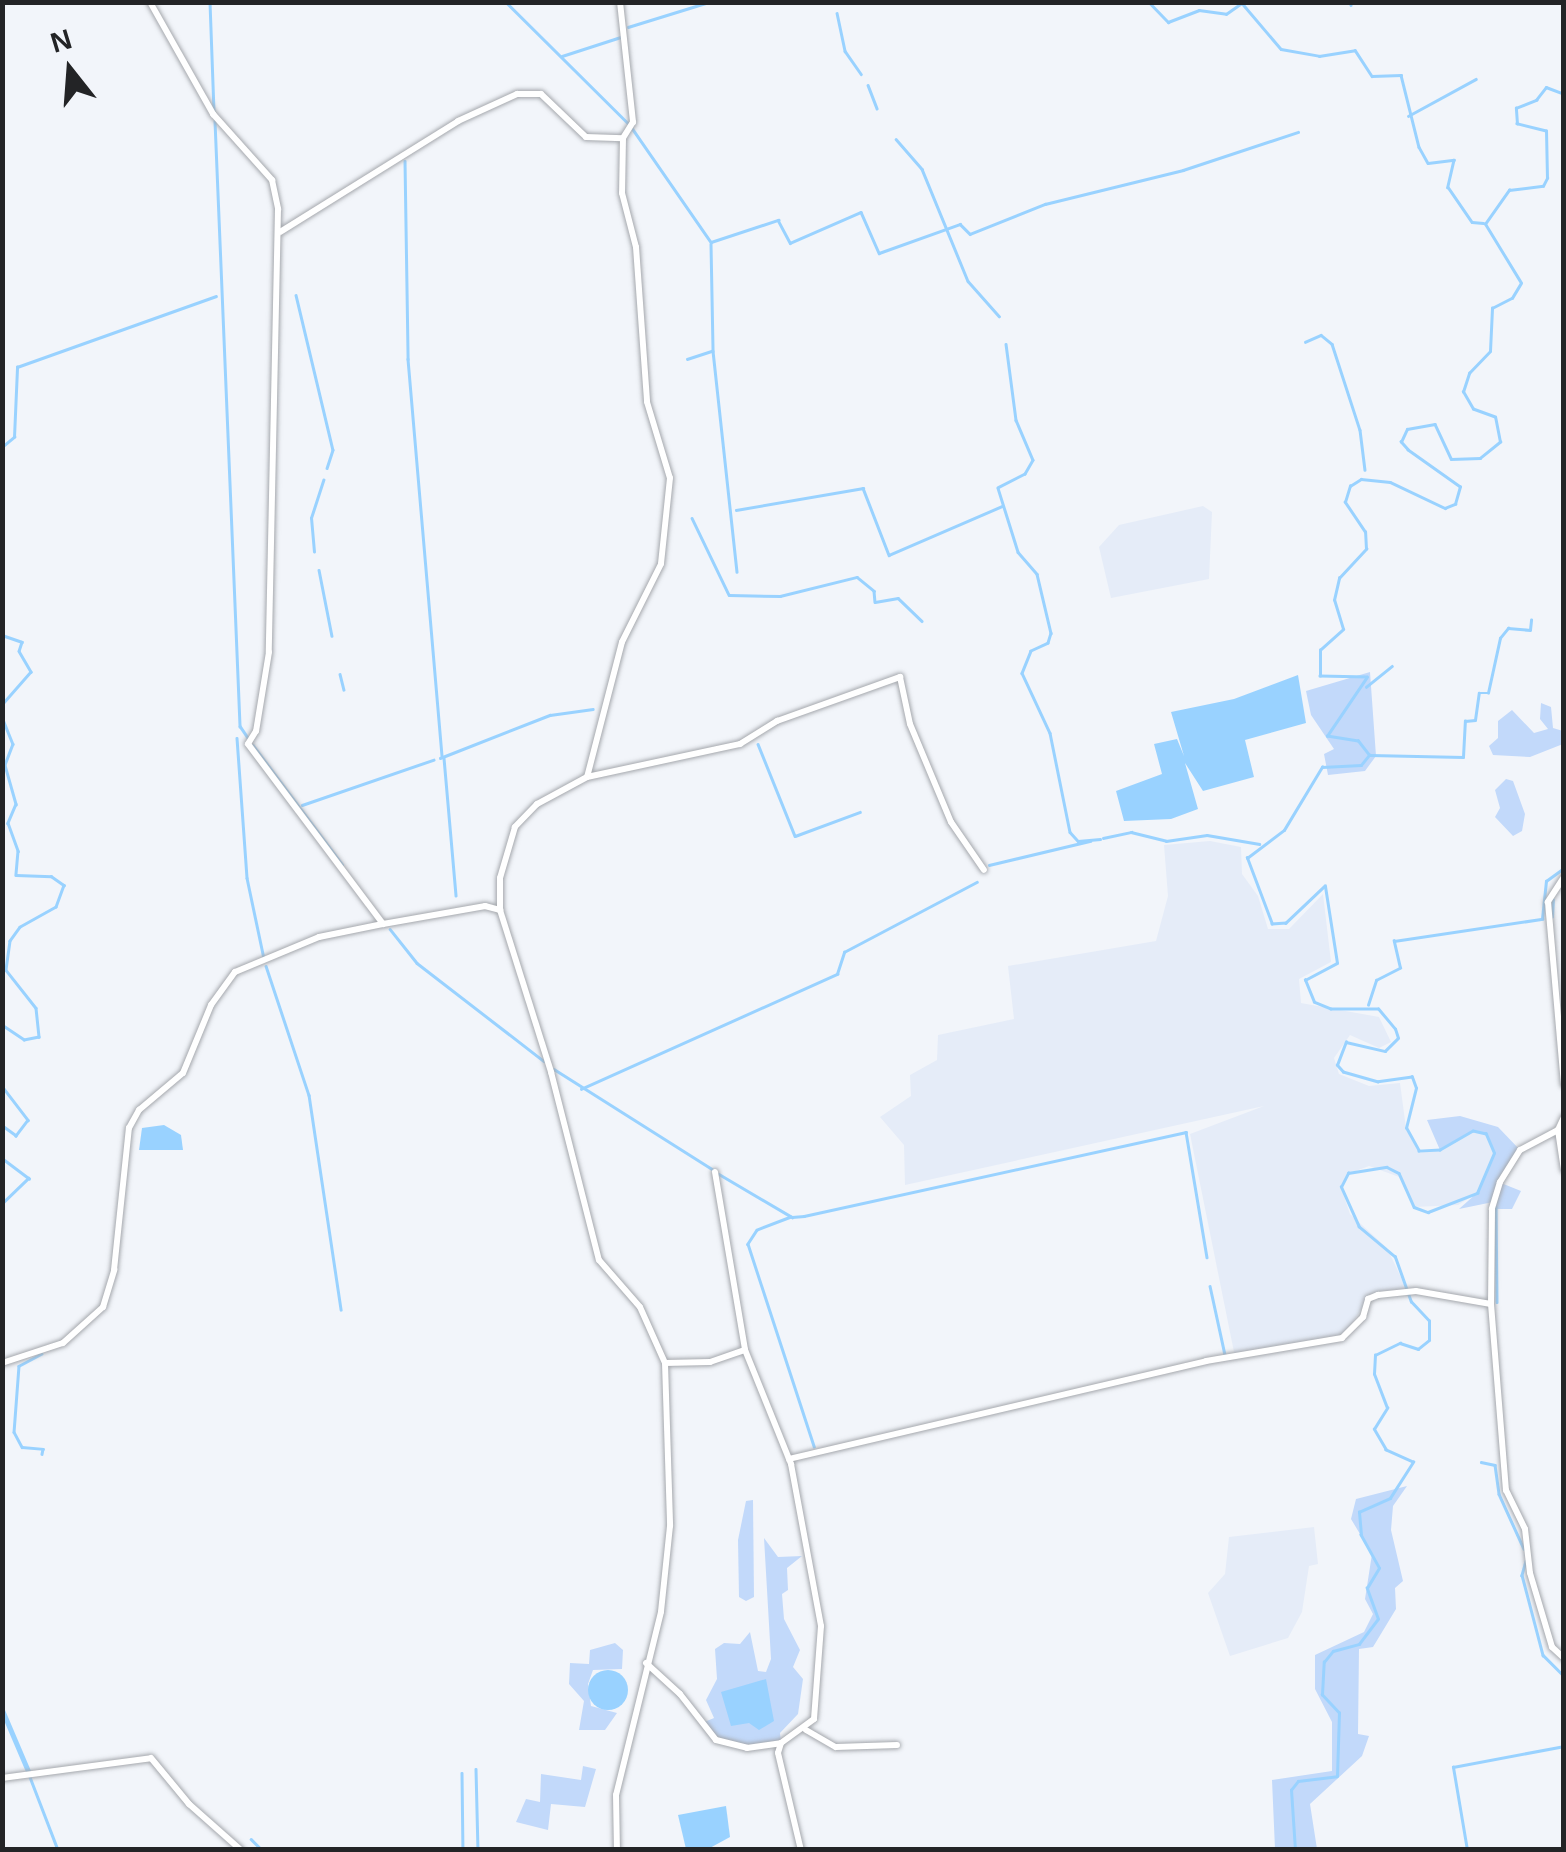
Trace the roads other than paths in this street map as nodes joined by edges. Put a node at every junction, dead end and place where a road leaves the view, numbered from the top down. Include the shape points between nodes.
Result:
1 (150, 2) edge
2 (620, 2) edge
3 (623, 138) junction
4 (280, 232) junction
5 (587, 777) junction
6 (984, 870) dead end
7 (1564, 877) edge
8 (500, 910) junction
9 (383, 924) junction
10 (1564, 1084) edge
11 (1564, 1117) edge
12 (1558, 1130) junction
13 (1564, 1170) edge
14 (715, 1172) dead end
15 (1491, 1304) junction
16 (746, 1350) junction
17 (2, 1363) edge
18 (664, 1363) junction
19 (789, 1459) junction
20 (1564, 1658) edge
21 (646, 1663) junction
22 (805, 1730) junction
23 (781, 1743) junction
24 (896, 1745) dead end
25 (2, 1778) edge
26 (241, 1850) edge
27 (617, 1850) edge
28 (801, 1850) edge

1 - 4 street via 214,114 272,180
2 - 3 street via 633,122
3 - 4 street via 586,137 541,94 517,94 458,120
3 - 5 street via 622,193 636,247 647,402 670,490 661,564 622,642
4 - 9 street via 269,652 256,732 248,744
5 - 6 street via 740,744 777,721 900,678 910,724 951,822
5 - 8 street via 537,804 516,827 500,878
7 - 10 street via 1548,902
8 - 9 street via 485,906
8 - 18 street via 599,1260 640,1306
9 - 17 street via 318,937 230,978 182,1073 128,1128 114,1270 103,1307 63,1343
11 - 12 street
12 - 13 street
12 - 15 street via 1529,1142 1500,1182 1492,1209
14 - 16 street
15 - 19 street via 1416,1292 1368,1299 1363,1317 1342,1338 1206,1361
15 - 20 street via 1506,1493 1525,1529 1552,1647
16 - 18 street via 710,1362
16 - 19 street
18 - 21 street via 670,1526 661,1612
19 - 22 street via 821,1626 820,1681
21 - 23 street via 716,1740 748,1748
21 - 27 street via 616,1795
22 - 23 street
22 - 24 street via 836,1746
23 - 28 street
25 - 26 street via 151,1758 189,1804

